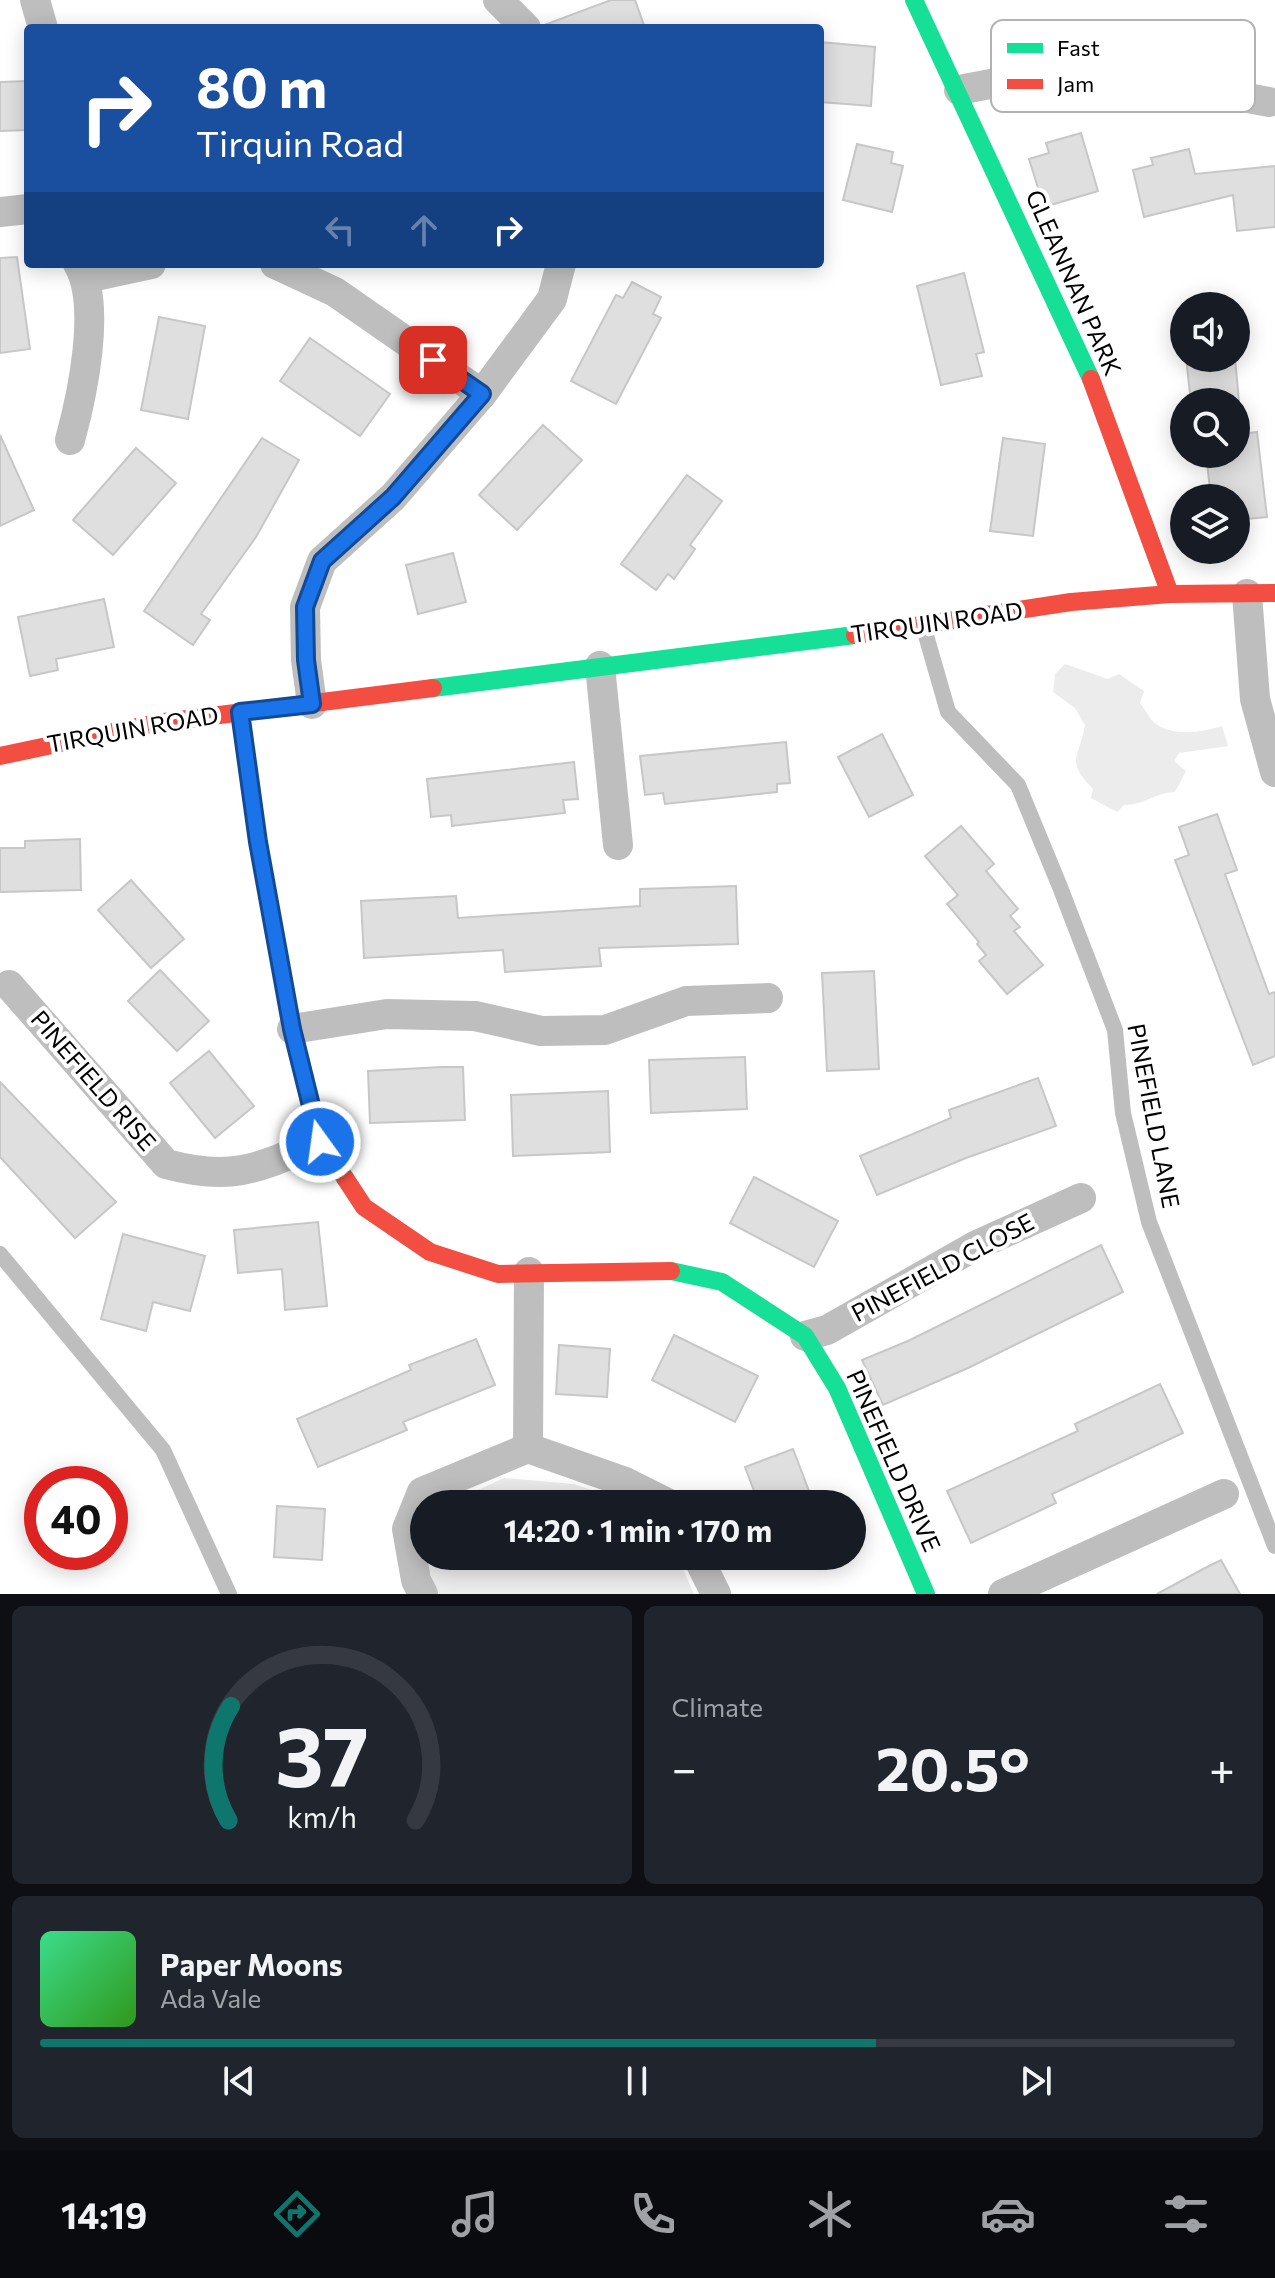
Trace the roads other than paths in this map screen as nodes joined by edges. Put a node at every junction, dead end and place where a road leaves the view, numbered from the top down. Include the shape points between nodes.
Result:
1 (35, 0) edge
2 (498, 0) edge
3 (914, 0) edge
4 (42, 24) edge
5 (522, 24) edge
6 (991, 84) edge
7 (959, 90) junction
8 (1255, 99) edge
9 (1269, 102) dead end
10 (24, 209) edge
11 (0, 212) edge
12 (112, 268) edge
13 (284, 268) edge
14 (560, 268) edge
15 (82, 271) edge
16 (482, 394) junction
17 (70, 440) dead end
18 (1261, 593) edge
19 (1170, 594) junction
20 (923, 625) junction
21 (600, 666) junction
22 (312, 704) junction
23 (240, 712) junction
24 (0, 756) edge
25 (1275, 772) edge
26 (618, 845) dead end
27 (9, 985) dead end
28 (768, 998) dead end
29 (292, 1029) junction
30 (320, 1142) junction
31 (1081, 1198) dead end
32 (0, 1254) edge
33 (529, 1272) junction
34 (805, 1336) junction
35 (528, 1448) junction
36 (641, 1490) edge
37 (1224, 1494) dead end
38 (1275, 1546) edge
39 (704, 1570) edge
40 (229, 1594) edge
41 (423, 1594) edge
42 (716, 1594) edge
43 (926, 1594) edge
44 (1003, 1594) edge

1 - 4 street
2 - 5 street
3 - 7 street, GLEANNAN PARK
6 - 7 street
7 - 19 street, GLEANNAN PARK via 1081,353
8 - 9 street
10 - 11 street
12 - 15 street
13 - 16 street via 335,292
14 - 16 street via 552,299
15 - 17 street via 87,375
16 - 22 street via 393,497 322,561 305,607
18 - 19 street, TIRQUIN ROAD
18 - 25 street via 1255,699
19 - 20 street, TIRQUIN ROAD via 1071,602
20 - 21 street, TIRQUIN ROAD
20 - 38 lane, PINEFIELD LANE via 948,712 1018,785 1115,1030 1123,1113 1149,1222
21 - 22 street, TIRQUIN ROAD
21 - 26 street
22 - 23 street, TIRQUIN ROAD
23 - 24 street, TIRQUIN ROAD via 113,731
23 - 29 street, PINEFIELD DRIVE
27 - 30 street, PINEFIELD RISE via 166,1164 202,1173 250,1171
28 - 29 street via 686,1001 605,1030 541,1031 475,1016 387,1014
29 - 30 street, PINEFIELD DRIVE
30 - 33 street, PINEFIELD DRIVE via 364,1207 430,1252 498,1274
31 - 34 street, PINEFIELD CLOSE via 975,1246 827,1330
32 - 40 lane via 163,1450
33 - 34 street, PINEFIELD DRIVE via 663,1269 693,1275 722,1282
33 - 35 street
34 - 43 street, PINEFIELD DRIVE via 837,1388
35 - 36 street
35 - 41 street via 422,1492 407,1529
37 - 44 street
39 - 42 street

